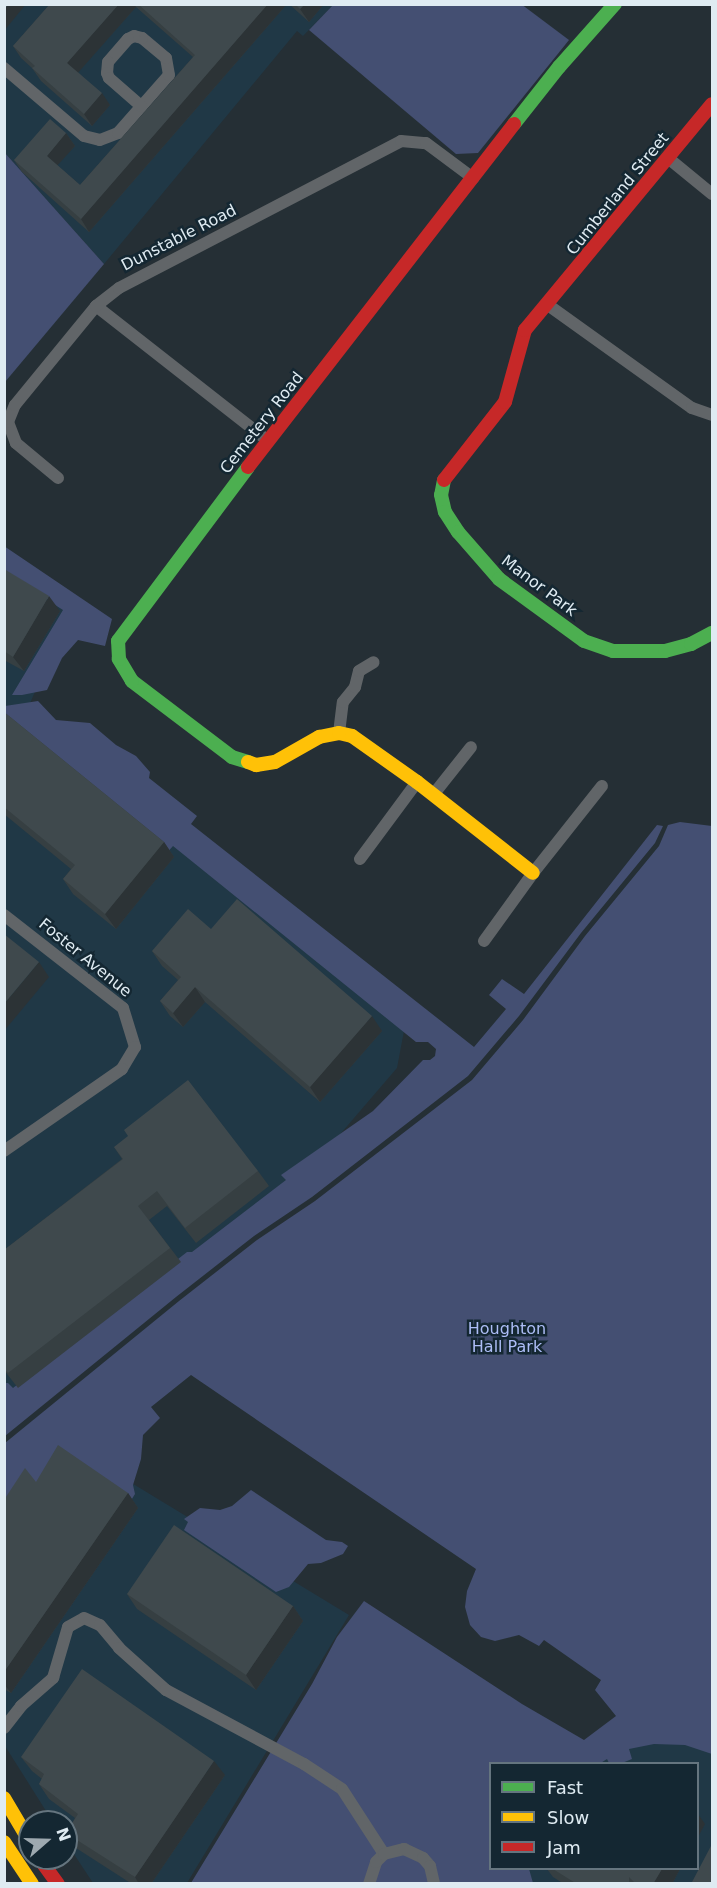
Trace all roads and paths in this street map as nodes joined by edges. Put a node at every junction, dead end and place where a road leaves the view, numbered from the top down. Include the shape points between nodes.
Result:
1 (615, 4) edge
2 (4, 68) edge
3 (712, 104) edge
4 (141, 106) junction
5 (668, 158) junction
6 (473, 178) junction
7 (712, 194) edge
8 (548, 305) junction
9 (96, 306) junction
10 (712, 415) edge
11 (268, 441) junction
12 (58, 478) dead end
13 (712, 633) edge
14 (374, 662) dead end
15 (339, 733) junction
16 (471, 747) dead end
17 (417, 782) junction
18 (602, 786) dead end
19 (433, 795) junction
20 (360, 859) dead end
21 (533, 873) junction
22 (4, 915) edge
23 (484, 941) dead end
24 (4, 1151) edge
25 (21, 1706) junction
26 (4, 1711) edge
27 (4, 1728) edge
28 (4, 1798) edge
29 (18, 1822) edge
30 (4, 1842) edge
31 (384, 1854) junction
32 (48, 1870) edge
33 (32, 1884) edge
34 (58, 1884) edge
35 (369, 1884) edge
36 (434, 1884) edge

1 - 6 street, Cemetery Road via 559,67
2 - 4 street via 93,140 111,138
3 - 5 street, Cumberland Street
4 - 4 street via 107,73 108,62 134,36 166,58 169,66 169,75
5 - 7 street
5 - 8 street, Cumberland Street
6 - 9 street, Dunstable Road via 426,143 401,141 119,288
6 - 11 street, Cemetery Road
8 - 10 street via 692,408
8 - 13 street, Manor Park via 525,330 505,402 445,477 441,495 445,512 474,554 498,579 585,641 613,651 665,651
9 - 11 street
9 - 12 street, Dunstable Road via 15,405 8,422 16,443
11 - 15 street, Cemetery Road via 132,621 118,642 119,659 132,681 232,757 245,762 274,762 307,742
14 - 15 street via 359,671 355,687 343,702
15 - 17 street via 363,742
16 - 19 street
17 - 19 street
17 - 20 street
18 - 21 street
19 - 21 street
21 - 23 street
22 - 24 street, Foster Avenue via 123,1008 135,1047 122,1069
25 - 26 street
25 - 27 street
25 - 31 street via 53,1678 68,1627 84,1617 100,1625 119,1648 166,1690 304,1764 342,1789
28 - 29 street
30 - 33 street
31 - 35 street via 370,1872
31 - 36 street via 394,1850 415,1852 430,1866
32 - 34 street

